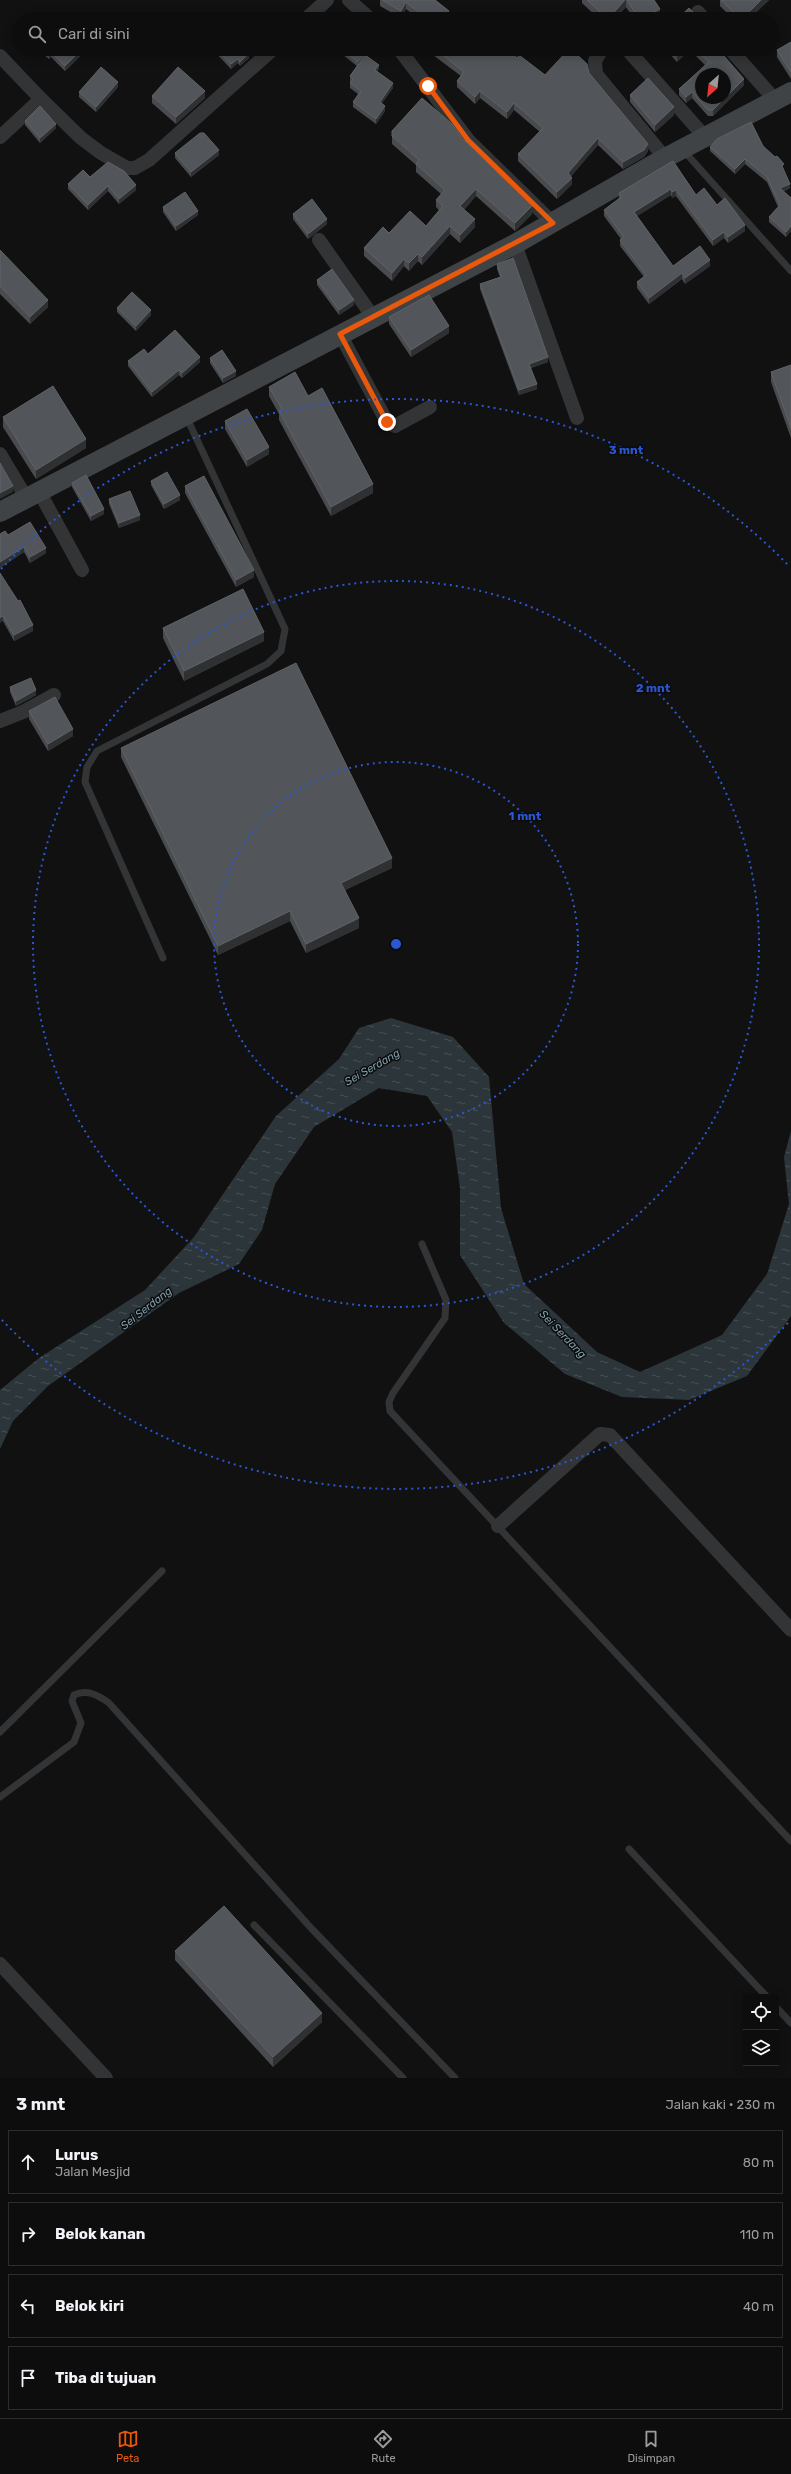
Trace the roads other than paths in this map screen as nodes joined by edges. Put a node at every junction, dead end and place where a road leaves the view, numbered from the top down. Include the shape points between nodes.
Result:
1 (327, 0) edge
2 (349, 0) edge
3 (314, 12) edge
4 (362, 12) edge
5 (0, 56) edge
6 (265, 56) edge
7 (404, 56) edge
8 (598, 56) edge
9 (633, 56) edge
10 (738, 56) edge
11 (783, 96) edge
12 (40, 98) junction
13 (0, 137) edge
14 (705, 137) junction
15 (674, 154) junction
16 (553, 223) junction
17 (320, 240) dead end
18 (515, 244) junction
19 (791, 271) edge
20 (373, 317) junction
21 (340, 334) junction
22 (430, 407) dead end
23 (186, 414) junction
24 (577, 418) dead end
25 (0, 454) edge
26 (33, 496) junction
27 (0, 512) edge
28 (82, 570) dead end
29 (54, 695) dead end
30 (0, 721) edge
31 (163, 958) dead end
32 (422, 1244) dead end
33 (498, 1526) junction
34 (162, 1571) dead end
35 (791, 1630) edge
36 (0, 1732) edge
37 (0, 1796) edge
38 (791, 1841) edge
39 (629, 1849) dead end
40 (254, 1925) dead end
41 (0, 1964) edge
42 (764, 1994) edge
43 (779, 2010) edge
44 (791, 2023) edge
45 (106, 2078) edge
46 (403, 2078) edge
47 (455, 2078) edge

1 - 3 street
2 - 4 street
5 - 12 street
6 - 12 street via 168,145 135,168 127,168 81,138
7 - 16 street via 468,140
8 - 15 street via 595,61 596,74
9 - 14 street
10 - 11 street
11 - 14 street
12 - 13 street
14 - 15 street
15 - 16 street
15 - 19 lane
16 - 18 street
17 - 20 street
18 - 20 street
18 - 24 street
20 - 21 street
21 - 22 street via 387,422 395,426
21 - 23 street
23 - 26 street
23 - 31 lane via 285,629 285,635 281,651 267,664 97,751 87,766 85,782
25 - 26 street
26 - 27 street
26 - 28 street
29 - 30 street
32 - 33 lane via 446,1300 445,1318 393,1393 389,1402 390,1411
33 - 35 street via 600,1434 610,1435
33 - 38 lane
34 - 36 lane
37 - 47 lane via 74,1742 81,1723 72,1701 74,1695 89,1693 98,1696 109,1703 311,1928
39 - 42 lane
40 - 46 lane
41 - 45 street
43 - 44 lane

